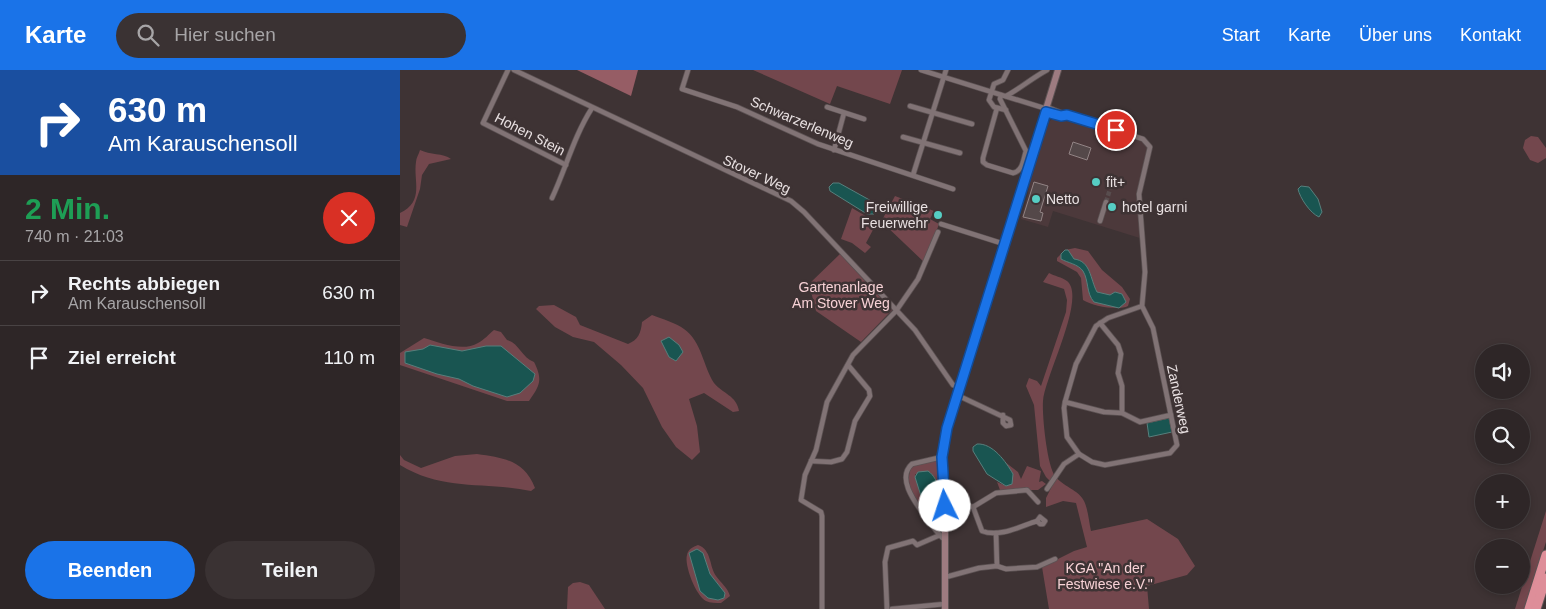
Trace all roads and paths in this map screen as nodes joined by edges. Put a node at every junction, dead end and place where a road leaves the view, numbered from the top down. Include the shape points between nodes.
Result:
1 (508, 70) edge
2 (514, 70) edge
3 (688, 70) edge
4 (921, 70) edge
5 (946, 70) edge
6 (1008, 70) edge
7 (1046, 70) edge
8 (1058, 70) edge
9 (944, 77) junction
10 (991, 92) junction
11 (1004, 96) junction
12 (910, 106) dead end
13 (592, 108) junction
14 (827, 108) dead end
15 (997, 108) junction
16 (1046, 109) junction
17 (1006, 110) junction
18 (932, 112) junction
19 (844, 113) junction
20 (864, 118) dead end
21 (972, 124) dead end
22 (903, 137) dead end
23 (922, 142) junction
24 (834, 150) junction
25 (960, 154) dead end
26 (566, 165) junction
27 (913, 175) junction
28 (953, 189) dead end
29 (552, 198) dead end
30 (1106, 202) tunnel mouth
31 (1100, 221) dead end
32 (941, 224) dead end
33 (938, 232) dead end
34 (1004, 244) junction
35 (1142, 306) junction
36 (896, 311) junction
37 (1100, 323) junction
38 (848, 365) junction
39 (959, 387) junction
40 (957, 395) junction
41 (1065, 402) junction
42 (1122, 413) junction
43 (1003, 415) dead end
44 (1171, 415) junction
45 (1079, 454) junction
46 (942, 457) junction
47 (811, 461) junction
48 (1047, 489) dead end
49 (1038, 502) dead end
50 (945, 506) junction
51 (973, 507) junction
52 (1037, 521) dead end
53 (996, 533) junction
54 (940, 535) junction
55 (946, 540) junction
56 (1546, 556) edge
57 (1055, 559) dead end
58 (997, 566) junction
59 (946, 577) junction
60 (1546, 578) edge
61 (946, 607) edge
62 (822, 609) edge
63 (887, 609) edge
64 (892, 609) edge
65 (1528, 609) edge
66 (1536, 609) edge

1 - 26 street, Hohen Stein via 483,123
2 - 13 street, Stover Weg
3 - 24 street, Schwarzerlenweg via 682,89 737,107
4 - 9 street
5 - 9 street
6 - 10 street via 1006,77 994,84
7 - 11 street
8 - 16 main road
9 - 10 street
9 - 18 street
10 - 11 street
10 - 15 street via 989,100
11 - 16 street
11 - 17 street via 1000,99
12 - 18 street
13 - 26 street, Hohen Stein via 579,129
13 - 36 street, Stover Weg via 790,201
14 - 19 street
15 - 17 street
15 - 17 street via 983,162 1013,173 1020,170 1026,151
16 - 34 main road
16 - 35 street via 1144,139 1150,146 1139,194 1145,272
18 - 21 street
18 - 23 street
19 - 20 street
19 - 24 street
22 - 23 street
23 - 25 street
23 - 27 street
24 - 27 street, Schwarzerlenweg
26 - 29 street, Hohen Stein
27 - 28 street, Schwarzerlenweg
30 - 31 street
32 - 34 street
33 - 36 street via 922,273
34 - 39 main road
35 - 37 street
35 - 44 street, Zanderweg via 1151,322
36 - 38 street via 861,345
36 - 39 street, Stover Weg via 915,330 952,385
37 - 41 street via 1076,364
37 - 42 street via 1118,345 1121,354 1118,373 1122,386
38 - 47 street via 827,402
38 - 47 street via 869,390 870,396 855,422 842,459
39 - 40 main road
40 - 43 street
40 - 46 main road
41 - 42 street
41 - 45 street via 1067,437
42 - 44 street via 1140,422
44 - 45 street, Zanderweg via 1177,445 1170,453 1106,465 1092,462
45 - 48 street via 1064,464
46 - 50 main road
46 - 54 street via 912,464 907,472 914,501
47 - 62 street via 801,497 821,512
49 - 51 street via 1027,490 996,492
50 - 51 street
50 - 55 main road
51 - 53 street via 982,531
52 - 53 street
53 - 58 street
54 - 55 street
54 - 63 street via 917,545 913,541 888,548 884,562
55 - 59 main road
56 - 65 highway
57 - 58 street via 1027,568
58 - 59 street
59 - 61 main road
60 - 66 highway
61 - 64 street

